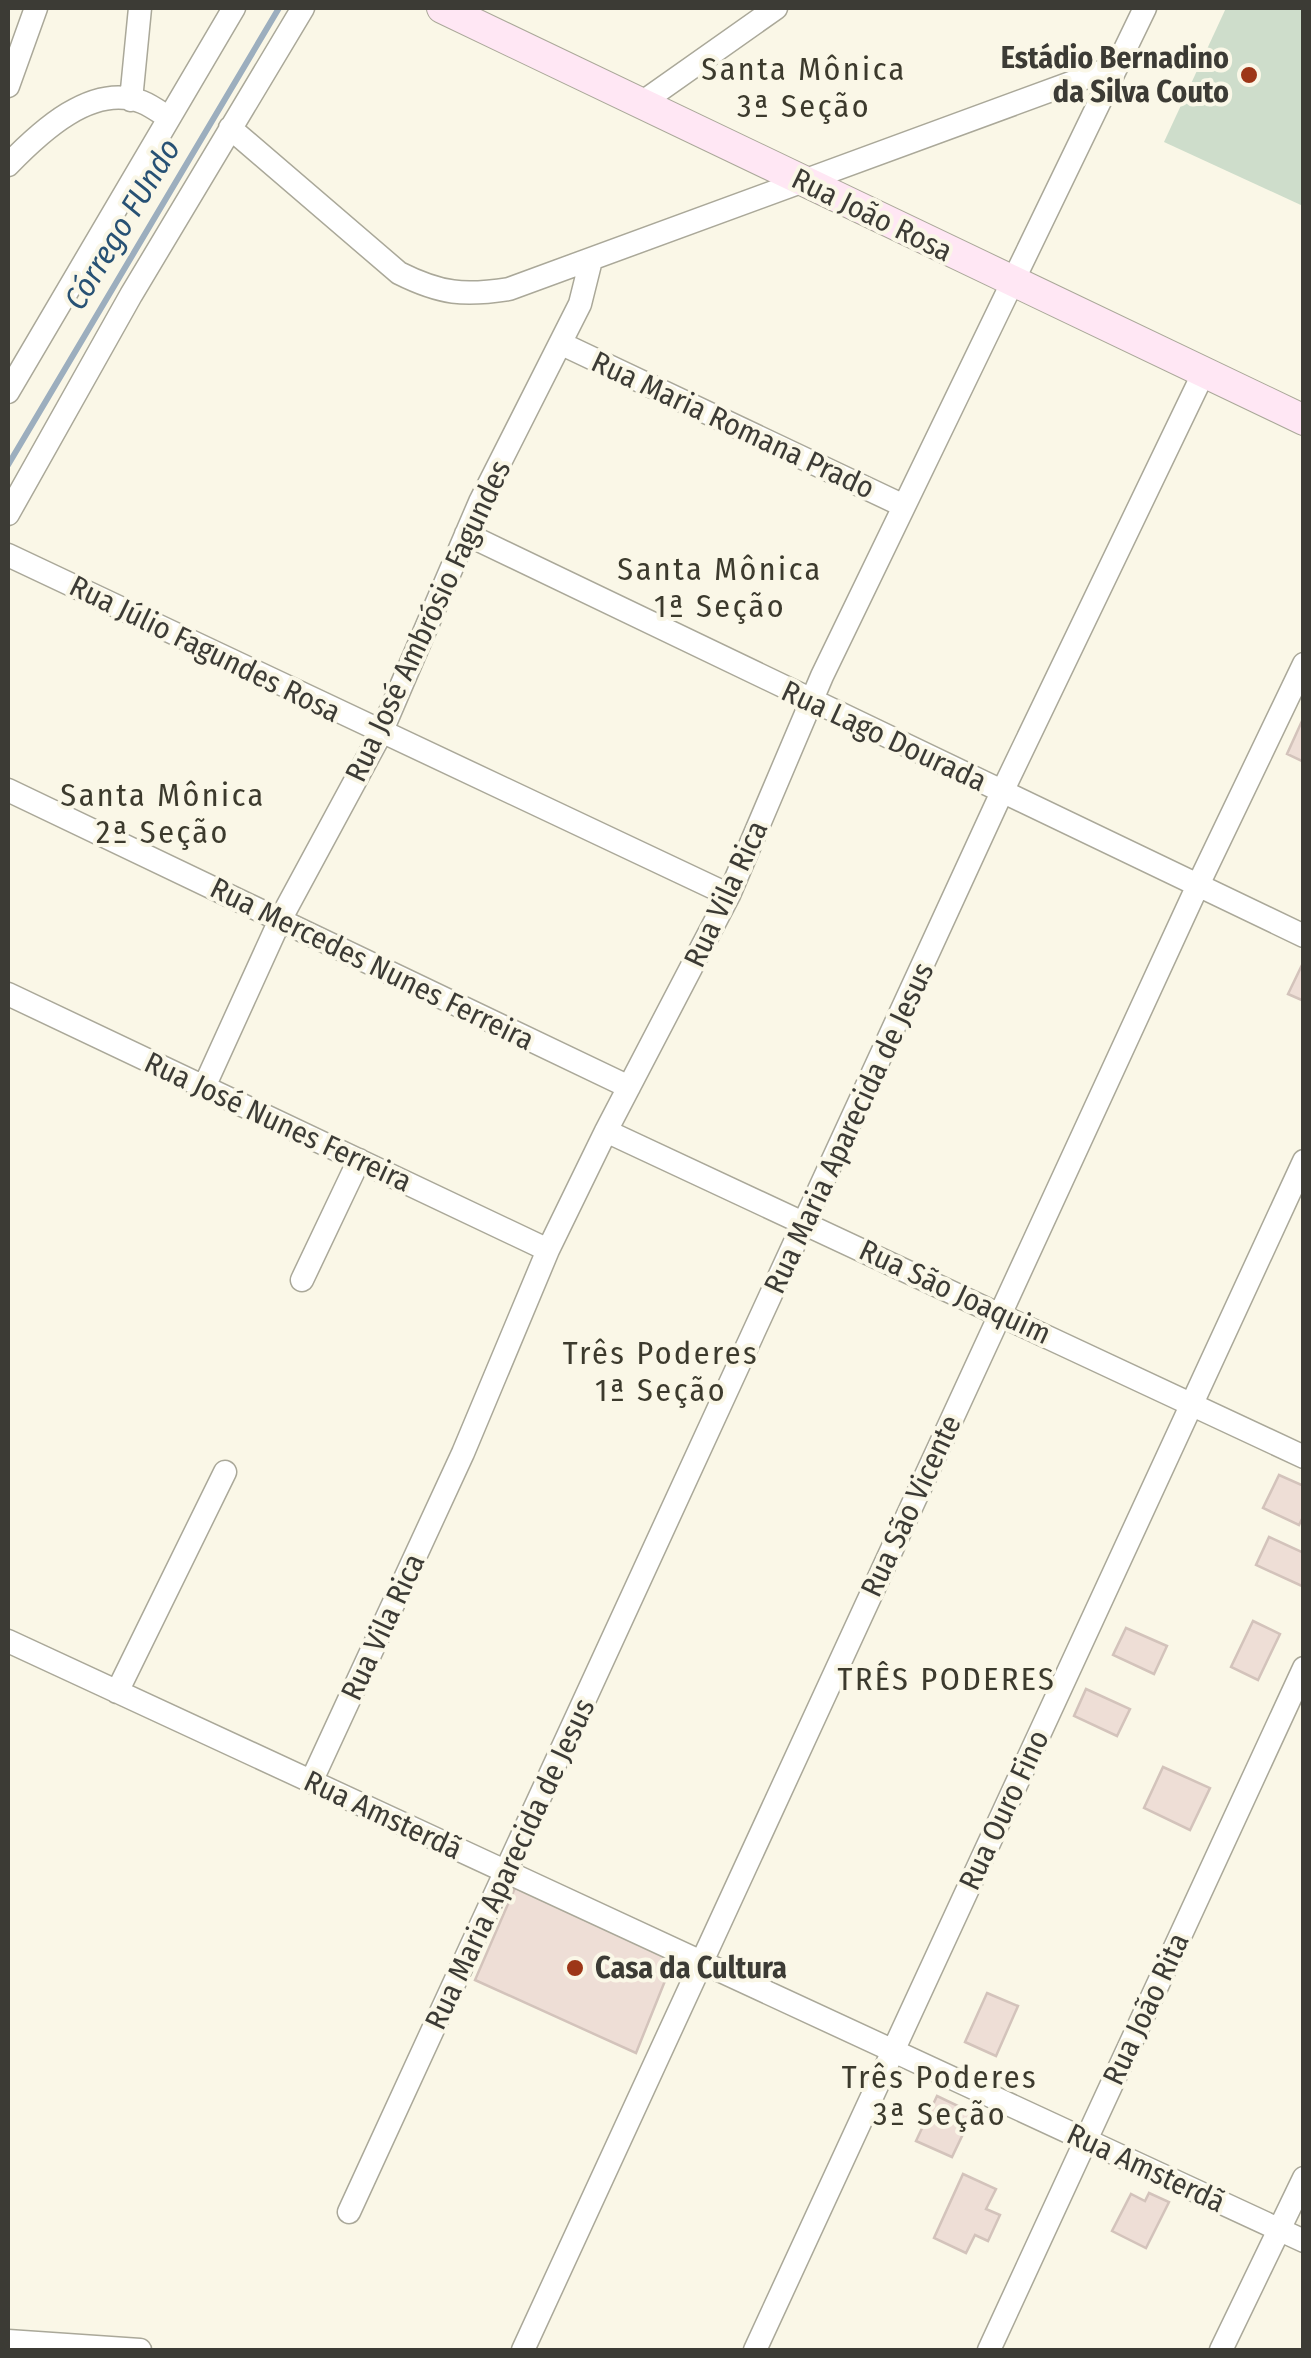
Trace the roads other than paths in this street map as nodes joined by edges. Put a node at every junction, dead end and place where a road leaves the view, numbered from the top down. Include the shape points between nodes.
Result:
1 (36, 8) edge
2 (140, 8) edge
3 (234, 8) edge
4 (303, 8) edge
5 (442, 8) edge
6 (776, 8) edge
7 (1144, 8) edge
8 (1116, 66) junction
9 (8, 86) edge
10 (132, 100) junction
11 (640, 104) junction
12 (169, 118) junction
13 (230, 128) junction
14 (8, 165) edge
15 (804, 182) junction
16 (591, 260) junction
17 (1012, 283) junction
18 (562, 344) junction
19 (1203, 374) junction
20 (8, 392) edge
21 (1304, 420) edge
22 (904, 506) junction
23 (8, 514) edge
24 (466, 534) junction
25 (8, 555) edge
26 (1304, 664) edge
27 (810, 702) junction
28 (381, 733) junction
29 (8, 790) edge
30 (1002, 792) junction
31 (1198, 886) junction
32 (729, 894) junction
33 (280, 920) junction
34 (1304, 936) edge
35 (8, 994) edge
36 (204, 1087) junction
37 (629, 1087) junction
38 (606, 1131) junction
39 (359, 1160) junction
40 (1304, 1161) edge
41 (806, 1222) junction
42 (548, 1250) junction
43 (302, 1280) dead end
44 (1000, 1313) junction
45 (1192, 1403) junction
46 (1304, 1457) edge
47 (224, 1472) dead end
48 (8, 1642) edge
49 (1304, 1668) edge
50 (117, 1692) junction
51 (312, 1782) junction
52 (506, 1872) junction
53 (700, 1962) junction
54 (892, 2051) junction
55 (1086, 2140) junction
56 (1304, 2178) edge
57 (349, 2212) dead end
58 (1280, 2230) junction
59 (1304, 2240) edge
60 (8, 2342) edge
61 (140, 2350) edge
62 (523, 2350) edge
63 (755, 2350) edge
64 (989, 2350) edge
65 (1220, 2350) edge

1 - 9 street
2 - 10 street
3 - 12 street
4 - 13 street
5 - 11 main road, Rua João Rosa
6 - 11 street
7 - 8 street, Rua Vila Rica
8 - 15 street
8 - 17 street, Rua Vila Rica
10 - 12 street
10 - 14 street via 83,106
11 - 15 main road, Rua João Rosa
12 - 20 street
13 - 16 street via 400,274 426,286 454,294 509,289
13 - 23 street
15 - 16 street
15 - 17 main road, Rua João Rosa
16 - 18 street, Rua José Ambrósio Fagundes
17 - 19 main road, Rua João Rosa
17 - 22 street, Rua Vila Rica
18 - 22 street, Rua Maria Romana Prado
18 - 24 street, Rua José Ambrósio Fagundes
19 - 21 main road, Rua João Rosa
19 - 30 street, Rua Maria Aparecida de Jesus
22 - 27 street, Rua Vila Rica
24 - 27 street, Rua Lago Dourada
24 - 28 street, Rua José Ambrósio Fagundes
25 - 28 street, Rua Júlio Fagundes Rosa
26 - 31 street, Rua São Vicente
27 - 30 street, Rua Lago Dourada
27 - 32 street, Rua Vila Rica
28 - 32 street, Rua Júlio Fagundes Rosa
28 - 33 street, Rua José Ambrósio Fagundes
29 - 33 street, Rua Mercedes Nunes Ferreira
30 - 31 street, Rua Lago Dourada
30 - 41 street, Rua Maria Aparecida de Jesus
31 - 34 street, Rua Lago Dourada
31 - 44 street, Rua São Vicente
32 - 37 street, Rua Vila Rica
33 - 36 street, Rua José Ambrósio Fagundes
33 - 37 street, Rua Mercedes Nunes Ferreira
35 - 36 street, Rua José Nunes Ferreira
36 - 39 street, Rua José Nunes Ferreira
37 - 38 street, Rua Vila Rica
38 - 41 street, Rua São Joaquim
38 - 42 street, Rua Vila Rica
39 - 42 street, Rua José Nunes Ferreira
39 - 43 street
40 - 45 street, Rua Ouro Fino
41 - 44 street, Rua São Joaquim
41 - 52 street, Rua Maria Aparecida de Jesus
42 - 51 street, Rua Vila Rica
44 - 45 street, Rua São Joaquim
44 - 53 street, Rua São Vicente
45 - 46 street, Rua São Joaquim
45 - 54 street, Rua Ouro Fino
47 - 50 street
48 - 50 street, Rua Amsterdã
49 - 55 street, Rua João Rita
50 - 51 street, Rua Amsterdã
51 - 52 street, Rua Amsterdã
52 - 53 street, Rua Amsterdã
52 - 57 street, Rua Maria Aparecida de Jesus
53 - 54 street, Rua Amsterdã
53 - 62 street, Rua São Vicente
54 - 55 street, Rua Amsterdã
54 - 63 street, Rua Ouro Fino
55 - 58 street, Rua Amsterdã
55 - 64 street, Rua João Rita
56 - 58 street
58 - 59 street, Rua Amsterdã
58 - 65 street
60 - 61 street

